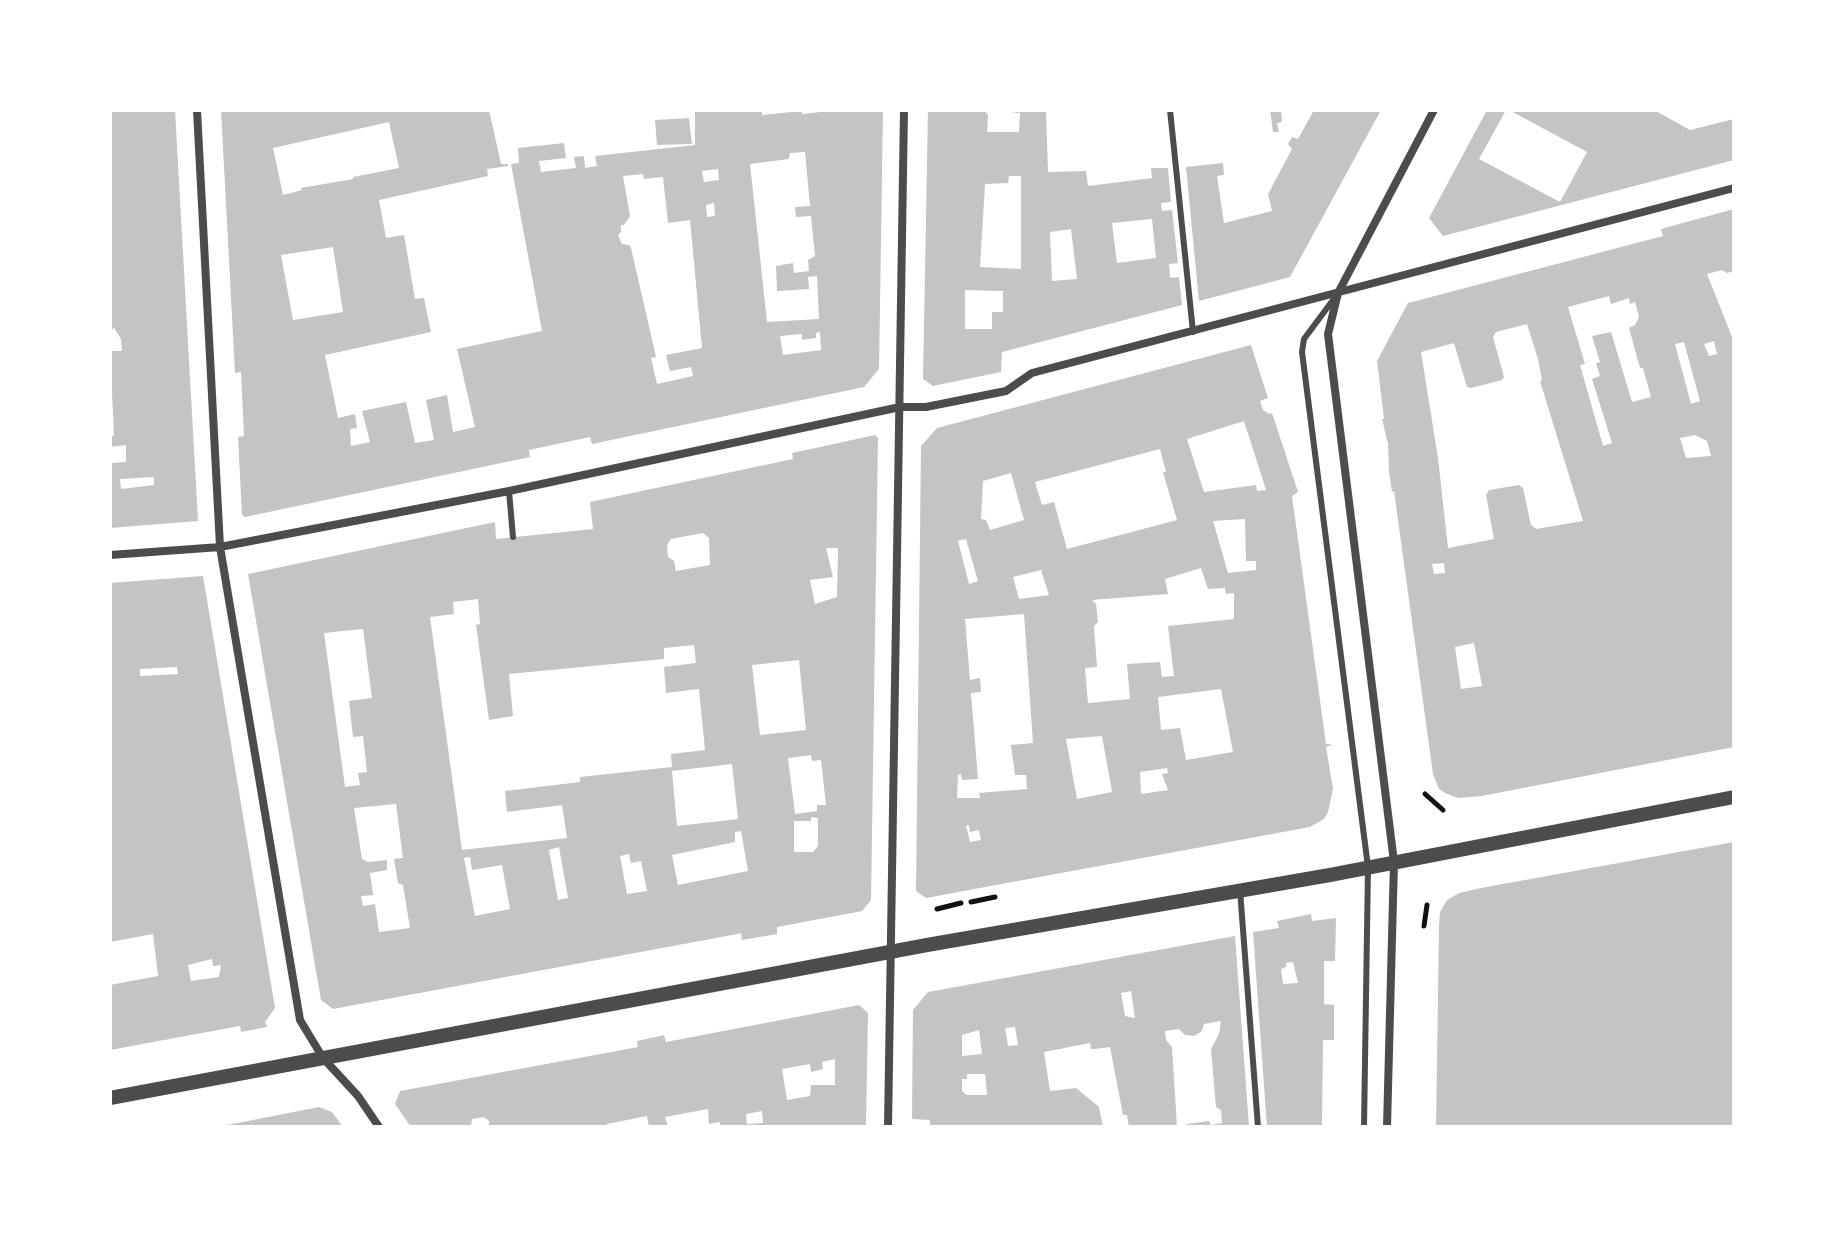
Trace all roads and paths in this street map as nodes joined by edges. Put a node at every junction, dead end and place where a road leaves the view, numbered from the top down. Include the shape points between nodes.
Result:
1 (197, 110) edge
2 (904, 110) edge
3 (1170, 110) edge
4 (1434, 110) edge
5 (1734, 188) edge
6 (1338, 293) junction
7 (1193, 332) junction
8 (900, 407) junction
9 (509, 491) junction
10 (513, 537) dead end
11 (220, 547) junction
12 (110, 555) edge
13 (1425, 794) dead end
14 (1734, 797) edge
15 (1443, 810) dead end
16 (1394, 862) junction
17 (1368, 867) junction
18 (1240, 890) junction
19 (995, 897) dead end
20 (971, 902) dead end
21 (961, 903) dead end
22 (1427, 905) dead end
23 (937, 909) dead end
24 (1424, 926) dead end
25 (891, 952) junction
26 (323, 1058) junction
27 (110, 1098) edge
28 (379, 1127) edge
29 (888, 1127) edge
30 (1258, 1127) edge
31 (1364, 1127) edge
32 (1387, 1127) edge

1 - 11 street
2 - 8 street
3 - 7 lane
4 - 6 street
5 - 6 street
6 - 7 street
6 - 16 street via 1328,334
6 - 17 lane via 1304,339 1302,352
7 - 8 street via 1032,373 1006,391
8 - 9 street
8 - 25 street
9 - 10 lane
9 - 11 street
11 - 12 street
11 - 26 street via 300,1020
13 - 15 path
14 - 16 street
16 - 17 street
16 - 32 street
17 - 18 street
17 - 31 lane
18 - 25 street
18 - 30 lane
19 - 20 path
21 - 23 path
22 - 24 path
25 - 26 street
25 - 29 street
26 - 27 street
26 - 28 street

